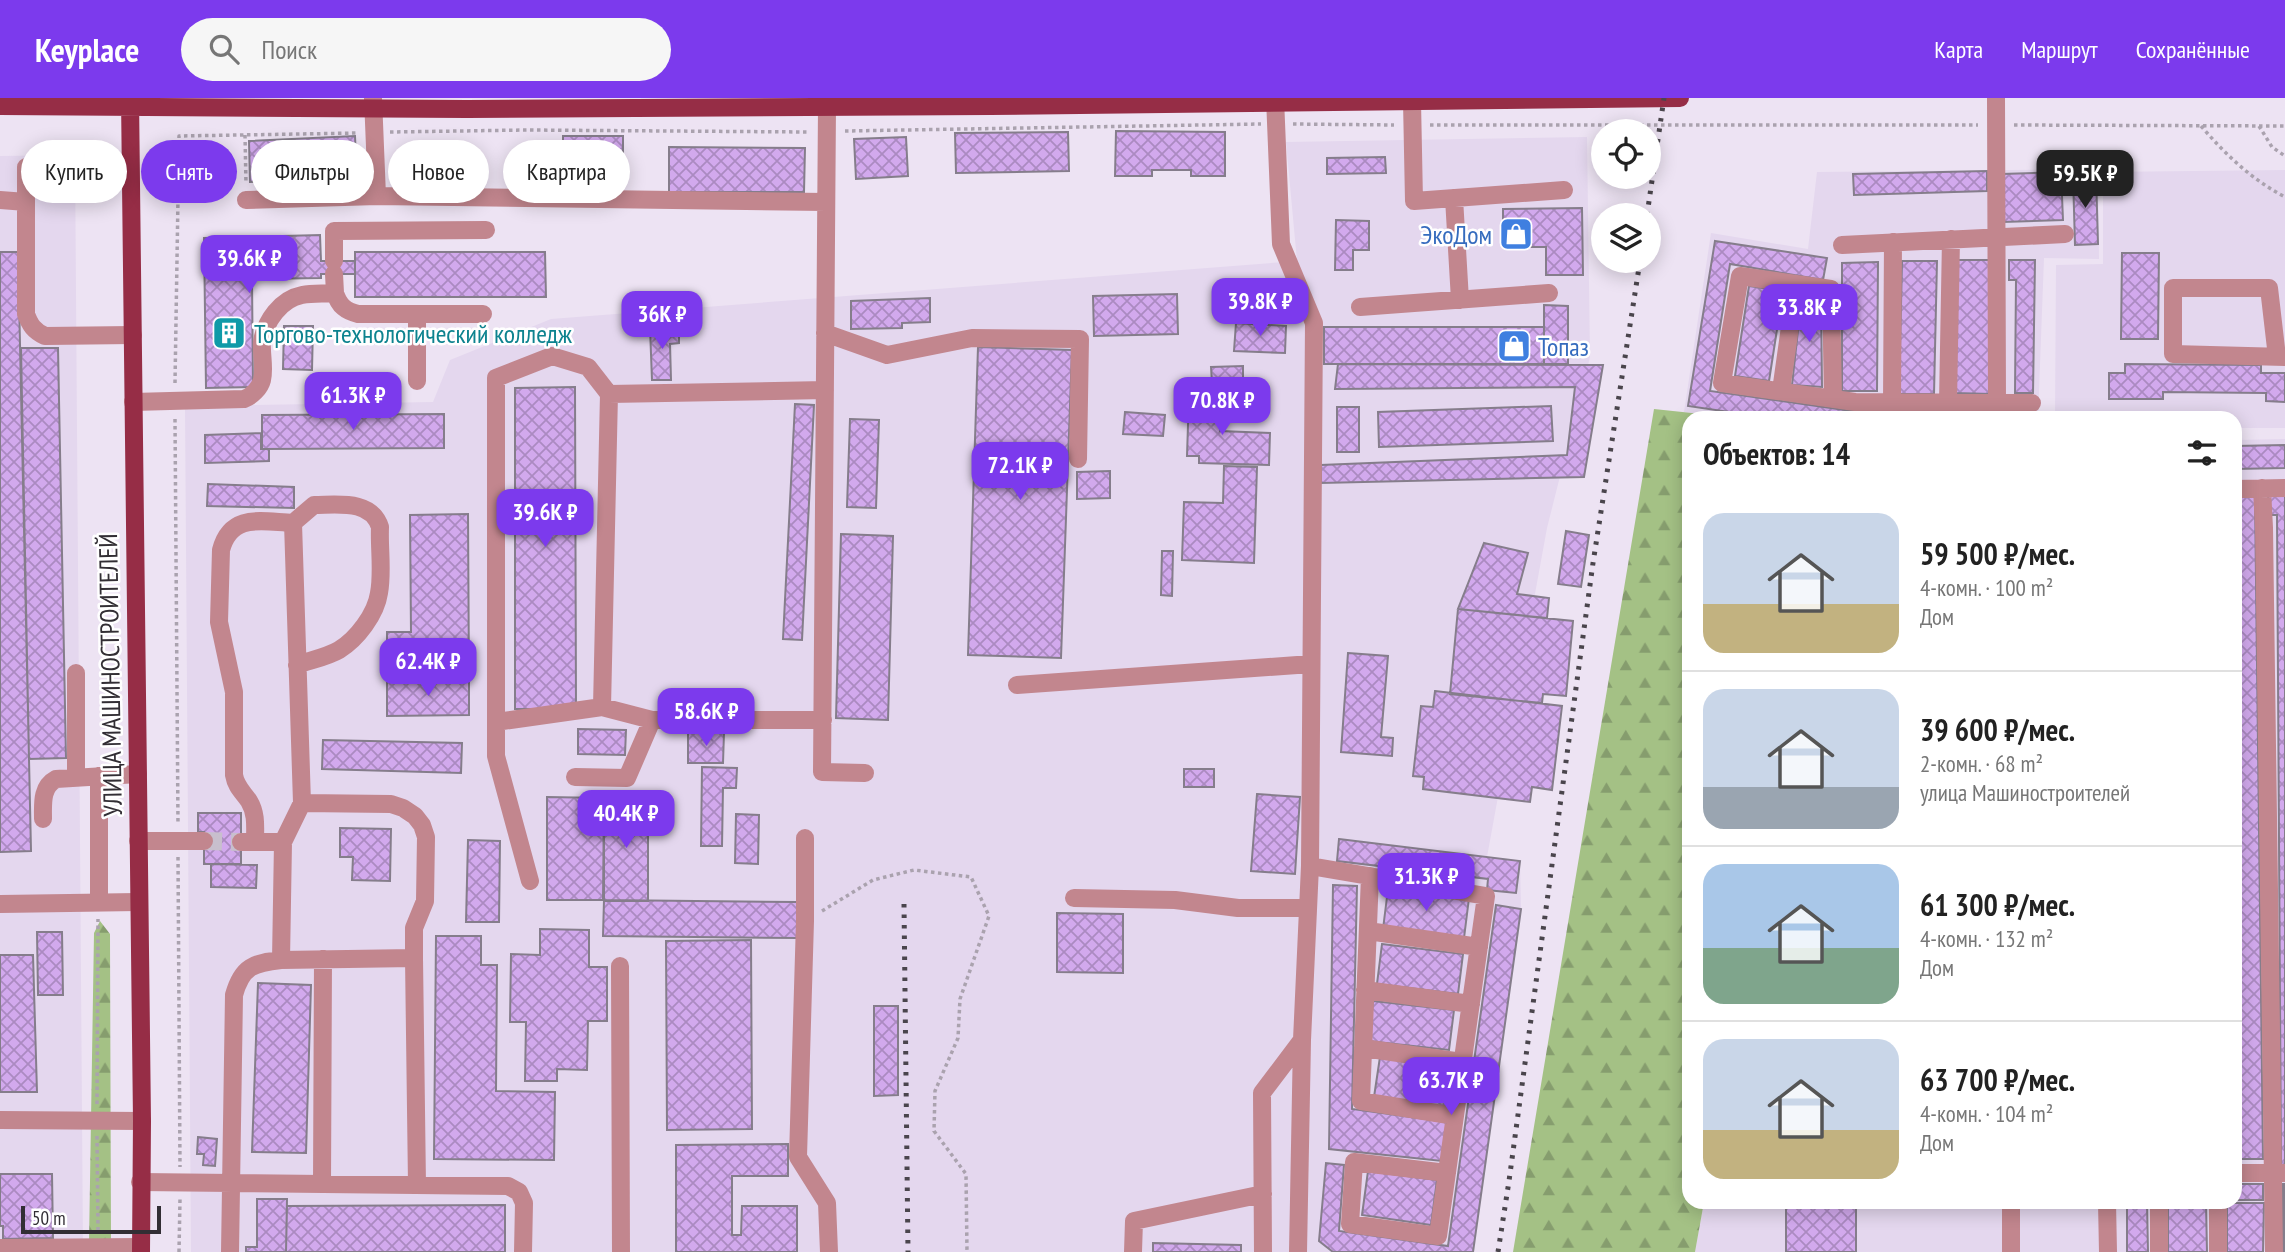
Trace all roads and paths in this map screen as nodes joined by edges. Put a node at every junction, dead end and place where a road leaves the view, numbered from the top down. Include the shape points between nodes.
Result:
1 (1680, 98) edge
2 (1996, 98) edge
3 (1372, 99) edge
4 (1186, 100) edge
5 (1275, 100) edge
6 (1412, 101) junction
7 (130, 102) edge
8 (734, 102) edge
9 (990, 102) edge
10 (9, 104) edge
11 (373, 104) edge
12 (827, 106) junction
13 (1275, 124) junction
14 (1412, 125) junction
15 (1979, 125) dead end
16 (2007, 125) dead end
17 (2201, 126) junction
18 (2259, 126) junction
19 (2285, 126) edge
20 (374, 132) junction
21 (827, 132) junction
22 (245, 135) junction
23 (2285, 156) edge
24 (1564, 190) dead end
25 (377, 197) junction
26 (2285, 197) edge
27 (1454, 198) junction
28 (0, 200) edge
29 (246, 200) joint
30 (21, 202) edge
31 (827, 202) junction
32 (26, 203) edge
33 (486, 230) dead end
34 (2065, 234) dead end
35 (1997, 237) junction
36 (1951, 239) junction
37 (1893, 242) junction
38 (1842, 245) dead end
39 (1796, 284) junction
40 (335, 293) junction
41 (1549, 293) dead end
42 (1460, 300) junction
43 (1360, 307) dead end
44 (417, 314) junction
45 (483, 314) dead end
46 (825, 333) junction
47 (133, 335) junction
48 (2281, 357) edge
49 (417, 381) dead end
50 (825, 390) junction
51 (1781, 391) junction
52 (609, 394) junction
53 (1833, 399) junction
54 (174, 401) junction
55 (134, 402) junction
56 (1892, 402) junction
57 (1948, 402) junction
58 (1997, 402) junction
59 (2032, 402) dead end
60 (1079, 459) dead end
61 (2262, 488) junction
62 (2285, 488) edge
63 (2242, 489) edge
64 (293, 523) junction
65 (1311, 664) junction
66 (298, 665) junction
67 (76, 673) dead end
68 (1017, 685) dead end
69 (602, 707) junction
70 (652, 720) junction
71 (823, 720) junction
72 (496, 722) junction
73 (865, 773) dead end
74 (138, 774) junction
75 (76, 776) junction
76 (99, 776) junction
77 (575, 777) dead end
78 (302, 803) junction
79 (43, 819) dead end
80 (805, 838) dead end
81 (138, 841) junction
82 (178, 841) junction
83 (204, 841) tunnel mouth
84 (283, 842) junction
85 (1310, 866) junction
86 (1370, 876) junction
87 (530, 881) dead end
88 (1074, 898) dead end
89 (138, 902) junction
90 (99, 903) junction
91 (0, 904) edge
92 (1308, 908) junction
93 (805, 921) junction
94 (1368, 931) junction
95 (1479, 947) junction
96 (414, 958) junction
97 (323, 959) junction
98 (281, 960) junction
99 (620, 966) dead end
100 (1365, 990) junction
101 (1471, 1003) junction
102 (1302, 1040) junction
103 (1363, 1048) junction
104 (1462, 1062) junction
105 (1455, 1116) junction
106 (0, 1120) edge
107 (97, 1121) junction
108 (142, 1121) junction
109 (1447, 1173) junction
110 (2242, 1173) edge
111 (2280, 1173) edge
112 (140, 1182) junction
113 (180, 1182) junction
114 (230, 1183) junction
115 (322, 1184) junction
116 (417, 1185) junction
117 (1263, 1194) junction
118 (2011, 1209) edge
119 (2107, 1209) edge
120 (2159, 1209) edge
121 (2218, 1209) edge
122 (98, 1247) junction
123 (0, 1248) edge
124 (141, 1249) edge
125 (179, 1252) edge
126 (230, 1252) edge
127 (523, 1252) edge
128 (621, 1252) edge
129 (829, 1252) edge
130 (967, 1252) edge
131 (1133, 1252) edge
132 (1263, 1252) edge
133 (1298, 1252) edge
134 (2011, 1252) edge
135 (2108, 1252) edge
136 (2159, 1252) edge
137 (2218, 1252) edge
138 (2274, 1252) edge

1 - 6 main road
2 - 35 street
3 - 5 main road
3 - 6 main road
4 - 5 main road
4 - 9 main road
5 - 13 street
6 - 14 street
7 - 10 main road
7 - 11 main road
7 - 47 main road, УЛИЦА МАШИНОСТРОИТЕЛЕЙ
8 - 11 main road
8 - 12 main road
9 - 12 main road
11 - 20 street
12 - 21 street
13 - 14 path
13 - 21 path
13 - 65 street via 1281,244 1314,323
14 - 15 path
14 - 27 street via 1414,201
16 - 17 path
17 - 18 path
17 - 26 path via 2227,156
18 - 19 path
18 - 23 path via 2272,147
20 - 21 path
20 - 22 path
20 - 25 street
21 - 31 street
22 - 29 path
22 - 54 path via 179,136
24 - 27 street
25 - 29 street
25 - 31 street
27 - 42 street
28 - 30 street
31 - 46 street
32 - 47 street via 26,314 34,329 45,336
33 - 40 street via 334,231
34 - 35 street
35 - 36 street
35 - 58 street
36 - 37 street
36 - 57 street
37 - 38 street
37 - 56 street
39 - 51 street
39 - 51 street via 1740,276 1722,383
39 - 53 street via 1831,289
40 - 44 street via 343,308 358,314
40 - 54 street via 303,295 278,309 264,334 262,379 250,397
41 - 42 street
42 - 43 street
44 - 45 street
44 - 49 street
46 - 50 street
46 - 60 street via 887,355 972,338 1080,339
47 - 55 main road, УЛИЦА МАШИНОСТРОИТЕЛЕЙ
48 - 48 street via 2269,288 2173,288 2174,354
50 - 52 street
50 - 71 street
51 - 53 street
52 - 69 street
52 - 72 street via 587,367 552,356 495,378
53 - 56 street
54 - 55 street
54 - 82 path
55 - 74 main road, УЛИЦА МАШИНОСТРОИТЕЛЕЙ
56 - 57 street
57 - 58 street
58 - 59 street
61 - 62 street
61 - 63 street
61 - 111 street
64 - 66 street
64 - 66 street via 314,505 360,506 373,514 380,527 379,594 365,624 337,651
64 - 84 street via 245,522 229,532 221,550 219,622 234,692 234,775 256,819 248,842
65 - 68 street
65 - 85 street
66 - 78 street
67 - 75 street
69 - 70 street
69 - 72 street
70 - 71 street
70 - 77 street via 626,778
71 - 73 street via 822,772
72 - 87 street via 496,756
74 - 76 street
74 - 81 main road, УЛИЦА МАШИНОСТРОИТЕЛЕЙ
75 - 76 street
75 - 79 street via 50,782 44,792
76 - 90 street
78 - 84 street
78 - 96 street via 391,804 415,816 422,825 426,837 425,901 414,928
80 - 93 street
81 - 82 street
81 - 89 main road, УЛИЦА МАШИНОСТРОИТЕЛЕЙ
82 - 83 street
82 - 113 path
84 - 98 street
85 - 86 street
85 - 92 street
86 - 94 street
86 - 95 street via 1486,896
88 - 92 street
89 - 90 street
89 - 108 main road, УЛИЦА МАШИНОСТРОИТЕЛЕЙ
90 - 91 street
90 - 107 path
92 - 102 street
93 - 129 street via 798,1157 827,1203
93 - 130 path via 873,880 914,870 971,877 989,916 960,999 958,1038 935,1091 934,1131 965,1174
94 - 95 street
94 - 100 street
95 - 101 street
96 - 97 street
96 - 116 street
97 - 98 street
97 - 115 street
98 - 114 street via 255,963 237,983 234,995
99 - 128 street
100 - 101 street
100 - 103 street
101 - 104 street
102 - 117 street via 1262,1093
102 - 133 street
103 - 104 street
103 - 105 street via 1361,1101
104 - 105 street
105 - 109 street
106 - 107 street
107 - 108 street
107 - 122 path
108 - 112 main road, УЛИЦА МАШИНОСТРОИТЕЛЕЙ
109 - 109 street via 1438,1236 1350,1224 1354,1162
110 - 111 street
111 - 138 street
112 - 113 street
112 - 124 main road, УЛИЦА МАШИНОСТРОИТЕЛЕЙ
113 - 114 street
113 - 125 path
114 - 115 street
114 - 126 street
115 - 116 street
116 - 127 street via 514,1189 524,1203
117 - 131 street via 1134,1221
117 - 132 street
118 - 134 street
119 - 135 street
120 - 136 street
121 - 137 street
122 - 123 street
122 - 124 street

